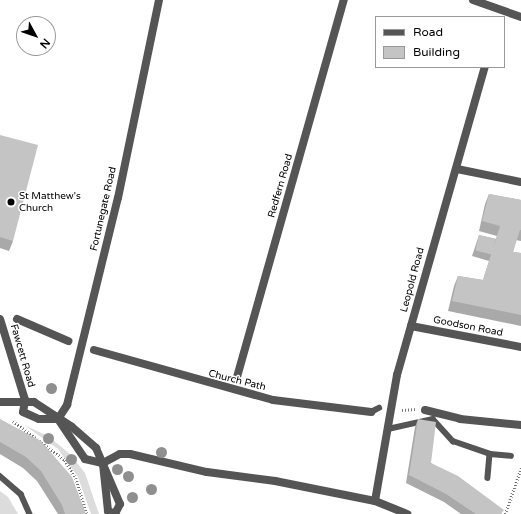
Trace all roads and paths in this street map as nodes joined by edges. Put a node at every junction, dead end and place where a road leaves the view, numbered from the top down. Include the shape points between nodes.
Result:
1 (159, 0) edge
2 (344, 0) edge
3 (473, 0) edge
4 (505, 15) edge
5 (521, 17) edge
6 (485, 68) edge
7 (456, 169) junction
8 (521, 182) edge
9 (0, 319) edge
10 (17, 319) dead end
11 (411, 326) junction
12 (68, 341) dead end
13 (521, 347) edge
14 (94, 350) dead end
15 (236, 377) dead end
16 (24, 400) junction
17 (0, 402) edge
18 (375, 410) dead end
19 (425, 410) dead end
20 (58, 418) junction
21 (13, 421) dead end
22 (521, 424) edge
23 (388, 429) junction
24 (490, 454) junction
25 (511, 456) dead end
26 (103, 463) junction
27 (521, 468) edge
28 (0, 476) edge
29 (488, 478) dead end
30 (375, 501) junction
31 (30, 514) edge
32 (87, 514) edge
33 (115, 514) edge
34 (408, 514) edge
35 (505, 514) edge

1 - 20 street, Fortunegate Road via 118,198 67,405
2 - 15 street, Redfern Road
3 - 4 street
4 - 5 street
6 - 7 street, Leopold Road
7 - 8 street
7 - 11 street, Leopold Road
9 - 16 street, Fawcett Road
10 - 12 street
11 - 13 street, Goodson Road
11 - 23 street, Leopold Road via 394,388
14 - 18 street, Church Path via 273,400
16 - 17 street, Fawcett Road
16 - 20 street, Fawcett Road
16 - 20 street, Fawcett Road via 24,412 29,418
19 - 22 street via 460,419
20 - 26 street via 96,448
20 - 26 street via 85,458
21 - 32 path via 65,460 76,478
23 - 24 lane via 433,419 459,445
23 - 30 street, Leopold Road
24 - 25 lane
24 - 29 lane
26 - 30 street via 120,454 130,454 207,472
26 - 33 street via 120,504
26 - 33 street via 102,481 108,511
27 - 35 path
28 - 31 lane via 21,494
30 - 34 street

